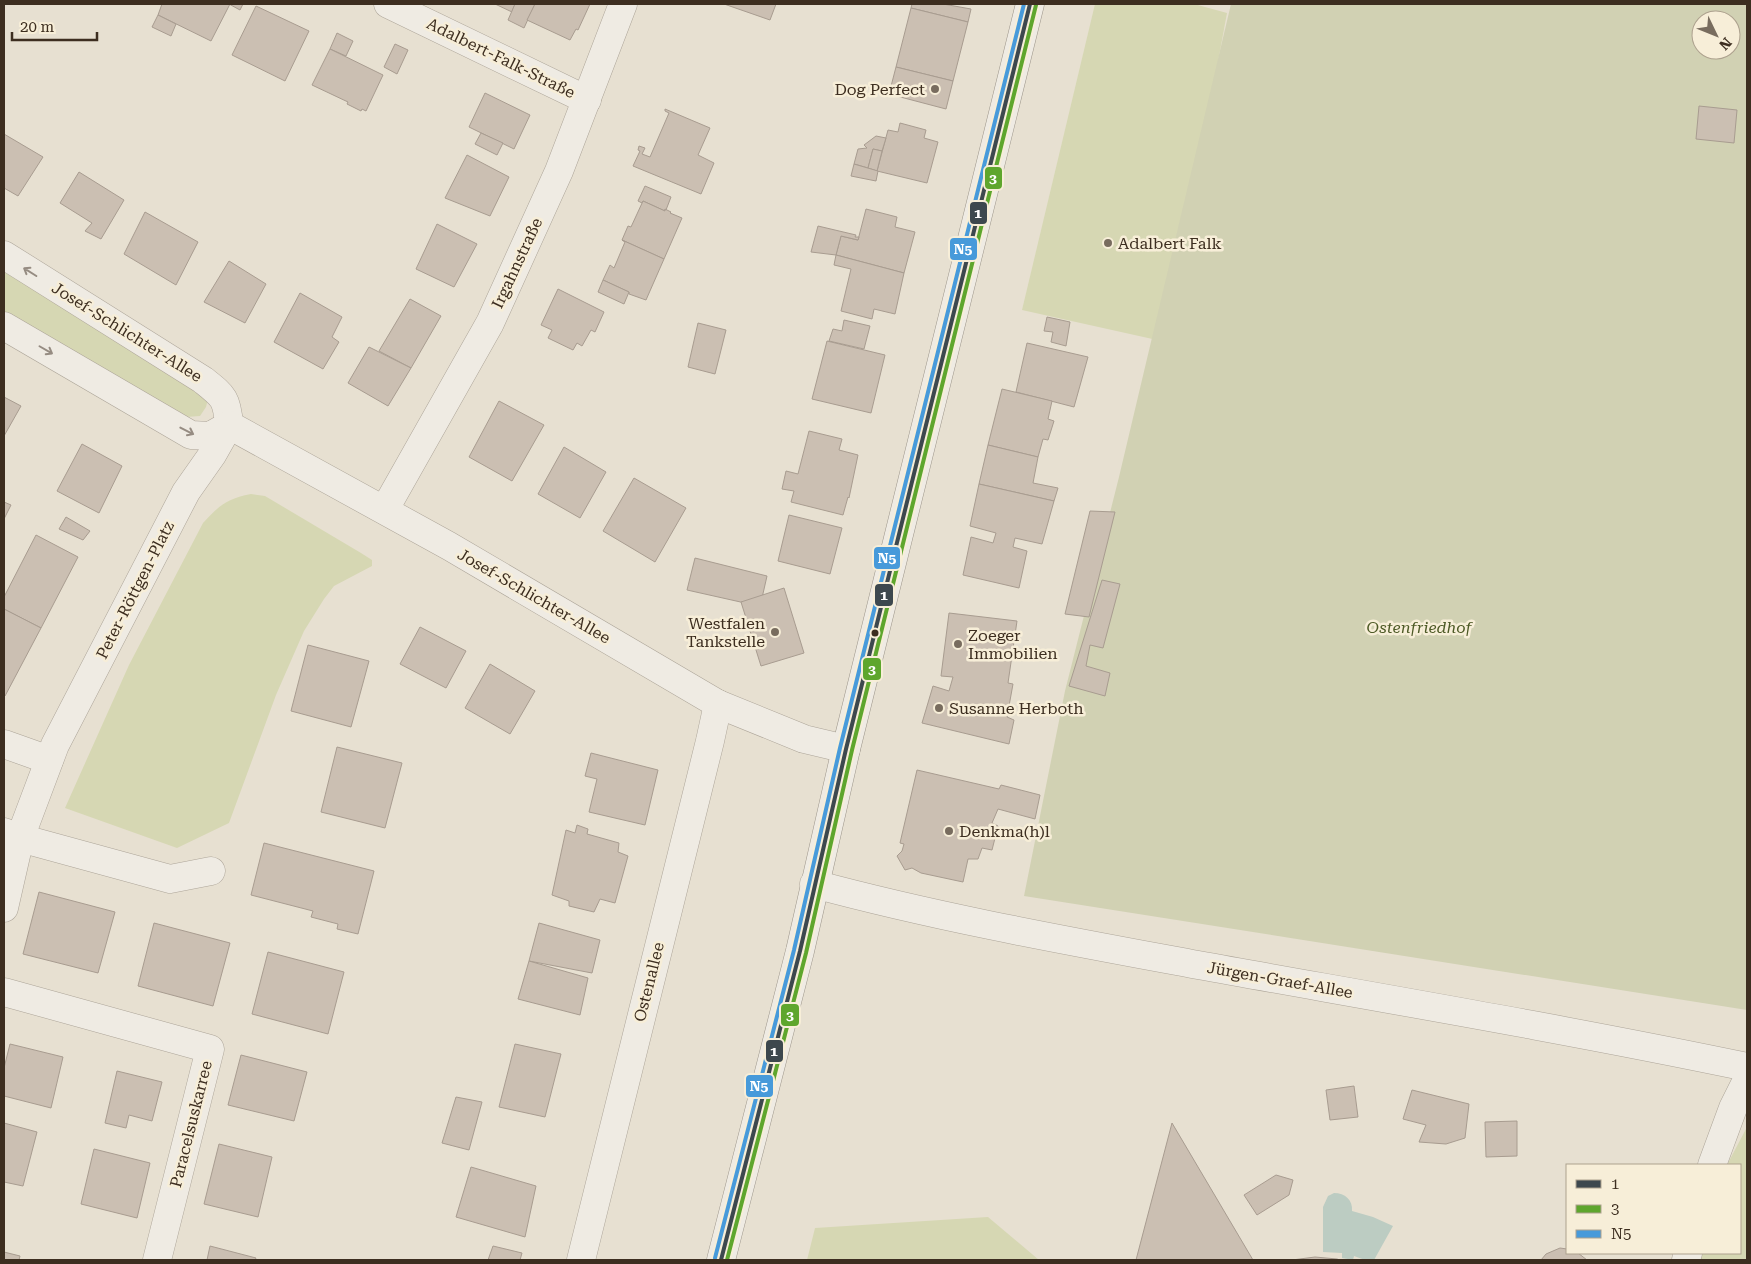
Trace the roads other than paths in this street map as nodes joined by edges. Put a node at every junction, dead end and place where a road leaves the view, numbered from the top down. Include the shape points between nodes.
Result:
1 (388, 4) edge
2 (623, 4) edge
3 (1030, 4) edge
4 (587, 100) junction
5 (4, 255) edge
6 (4, 326) edge
7 (229, 424) junction
8 (385, 510) junction
9 (718, 704) junction
10 (4, 744) edge
11 (846, 749) junction
12 (49, 760) junction
13 (13, 843) edge
14 (210, 871) dead end
15 (814, 884) junction
16 (4, 908) edge
17 (4, 992) edge
18 (1747, 1067) edge
19 (1747, 1080) edge
20 (1712, 1164) edge
21 (157, 1260) edge
22 (580, 1260) edge
23 (721, 1260) edge

1 - 4 street, Adalbert-Falk-Straße
2 - 4 street, Irgahnstraße
3 - 11 street
4 - 8 street, Irgahnstraße via 559,171 490,323
7 -> 5 street, Josef-Schlichter-Allee via 228,407 222,395 203,380
6 -> 7 street via 191,435 210,436
7 - 8 street, Josef-Schlichter-Allee
7 - 12 street, Peter-Röttgen-Platz via 186,492
8 - 9 street, Josef-Schlichter-Allee
9 - 11 street, Josef-Schlichter-Allee via 810,741
9 - 22 street, Ostenallee
10 - 12 street
11 - 15 street
12 - 13 street, Peter-Röttgen-Platz
13 - 14 street via 170,879
13 - 16 street
15 - 18 street, Jürgen-Graef-Allee via 1127,953 1649,1046
15 - 23 street
17 - 21 street, Paracelsuskarree via 210,1049
19 - 20 street

